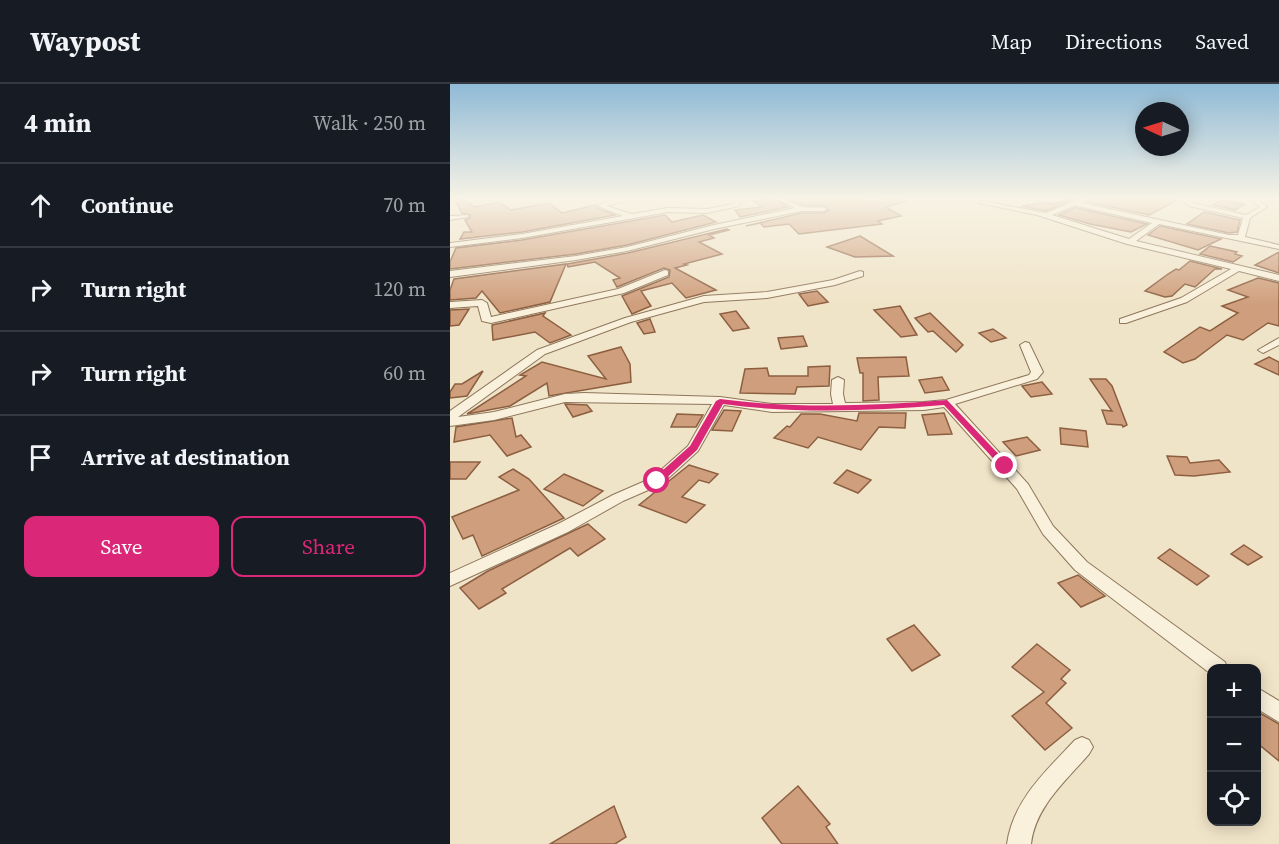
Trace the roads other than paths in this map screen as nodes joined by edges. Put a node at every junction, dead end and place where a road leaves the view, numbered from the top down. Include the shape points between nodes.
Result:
1 (536, 233) edge
2 (688, 233) edge
3 (1102, 233) edge
4 (1142, 233) edge
5 (1215, 233) edge
6 (1242, 233) edge
7 (1238, 238) junction
8 (1130, 242) junction
9 (450, 245) edge
10 (1279, 247) edge
11 (1238, 268) junction
12 (665, 273) dead end
13 (450, 274) edge
14 (860, 274) dead end
15 (1279, 278) edge
16 (450, 305) edge
17 (1123, 321) dead end
18 (1279, 341) edge
19 (1025, 345) dead end
20 (1263, 350) dead end
21 (838, 380) dead end
22 (720, 401) junction
23 (947, 402) junction
24 (840, 406) junction
25 (450, 417) edge
26 (450, 422) edge
27 (450, 580) edge
28 (1211, 664) edge
29 (1261, 699) edge
30 (1279, 713) edge
31 (1082, 747) dead end
32 (1018, 844) edge

1 - 9 street
2 - 13 street via 576,258
3 - 8 street
4 - 8 street
5 - 7 street
6 - 7 street
7 - 10 street
8 - 11 street
11 - 15 street
11 - 17 street via 1184,300
12 - 16 street via 621,291 491,320 484,319 482,303
14 - 25 street via 767,295 704,299 628,320 541,352
18 - 20 street
19 - 23 street via 1038,372 1033,377
21 - 24 street
22 - 24 street via 772,408
22 - 26 street via 565,399
22 - 27 street via 693,448 657,481
23 - 24 street via 881,408
23 - 28 street via 1023,487 1048,530 1081,566
29 - 30 street
31 - 32 street via 1031,806 1018,834

